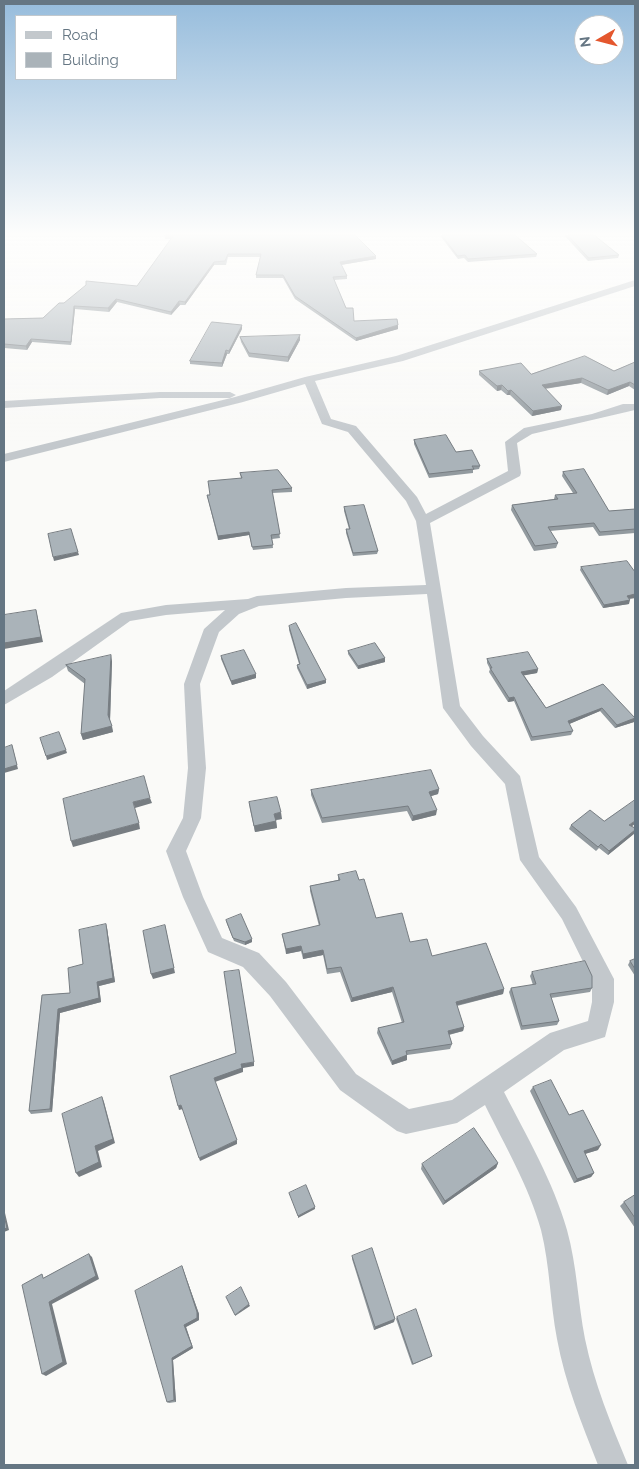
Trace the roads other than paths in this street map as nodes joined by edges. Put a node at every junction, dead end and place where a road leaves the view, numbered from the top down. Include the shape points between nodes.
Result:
1 (571, 304) edge
2 (309, 380) junction
3 (258, 394) junction
4 (4, 406) edge
5 (635, 407) edge
6 (4, 458) edge
7 (423, 521) junction
8 (434, 589) junction
9 (257, 601) junction
10 (4, 698) edge
11 (489, 1088) junction
12 (613, 1465) edge

1 - 2 street via 398,359
2 - 3 street
2 - 7 street via 326,421 358,434 412,500
3 - 4 street via 160,395
3 - 6 street
5 - 7 street via 528,431 512,442 515,473
7 - 8 street
8 - 9 street
8 - 11 street via 452,708 514,782 530,860 568,913 603,979 603,1002 597,1029 558,1041
9 - 10 street via 126,617
9 - 11 street via 234,610 212,629 192,684 197,768 193,810 176,851 215,945 251,960 278,989 348,1082 406,1122 456,1111
11 - 12 street via 524,1156 549,1215 558,1248 571,1341 596,1423

